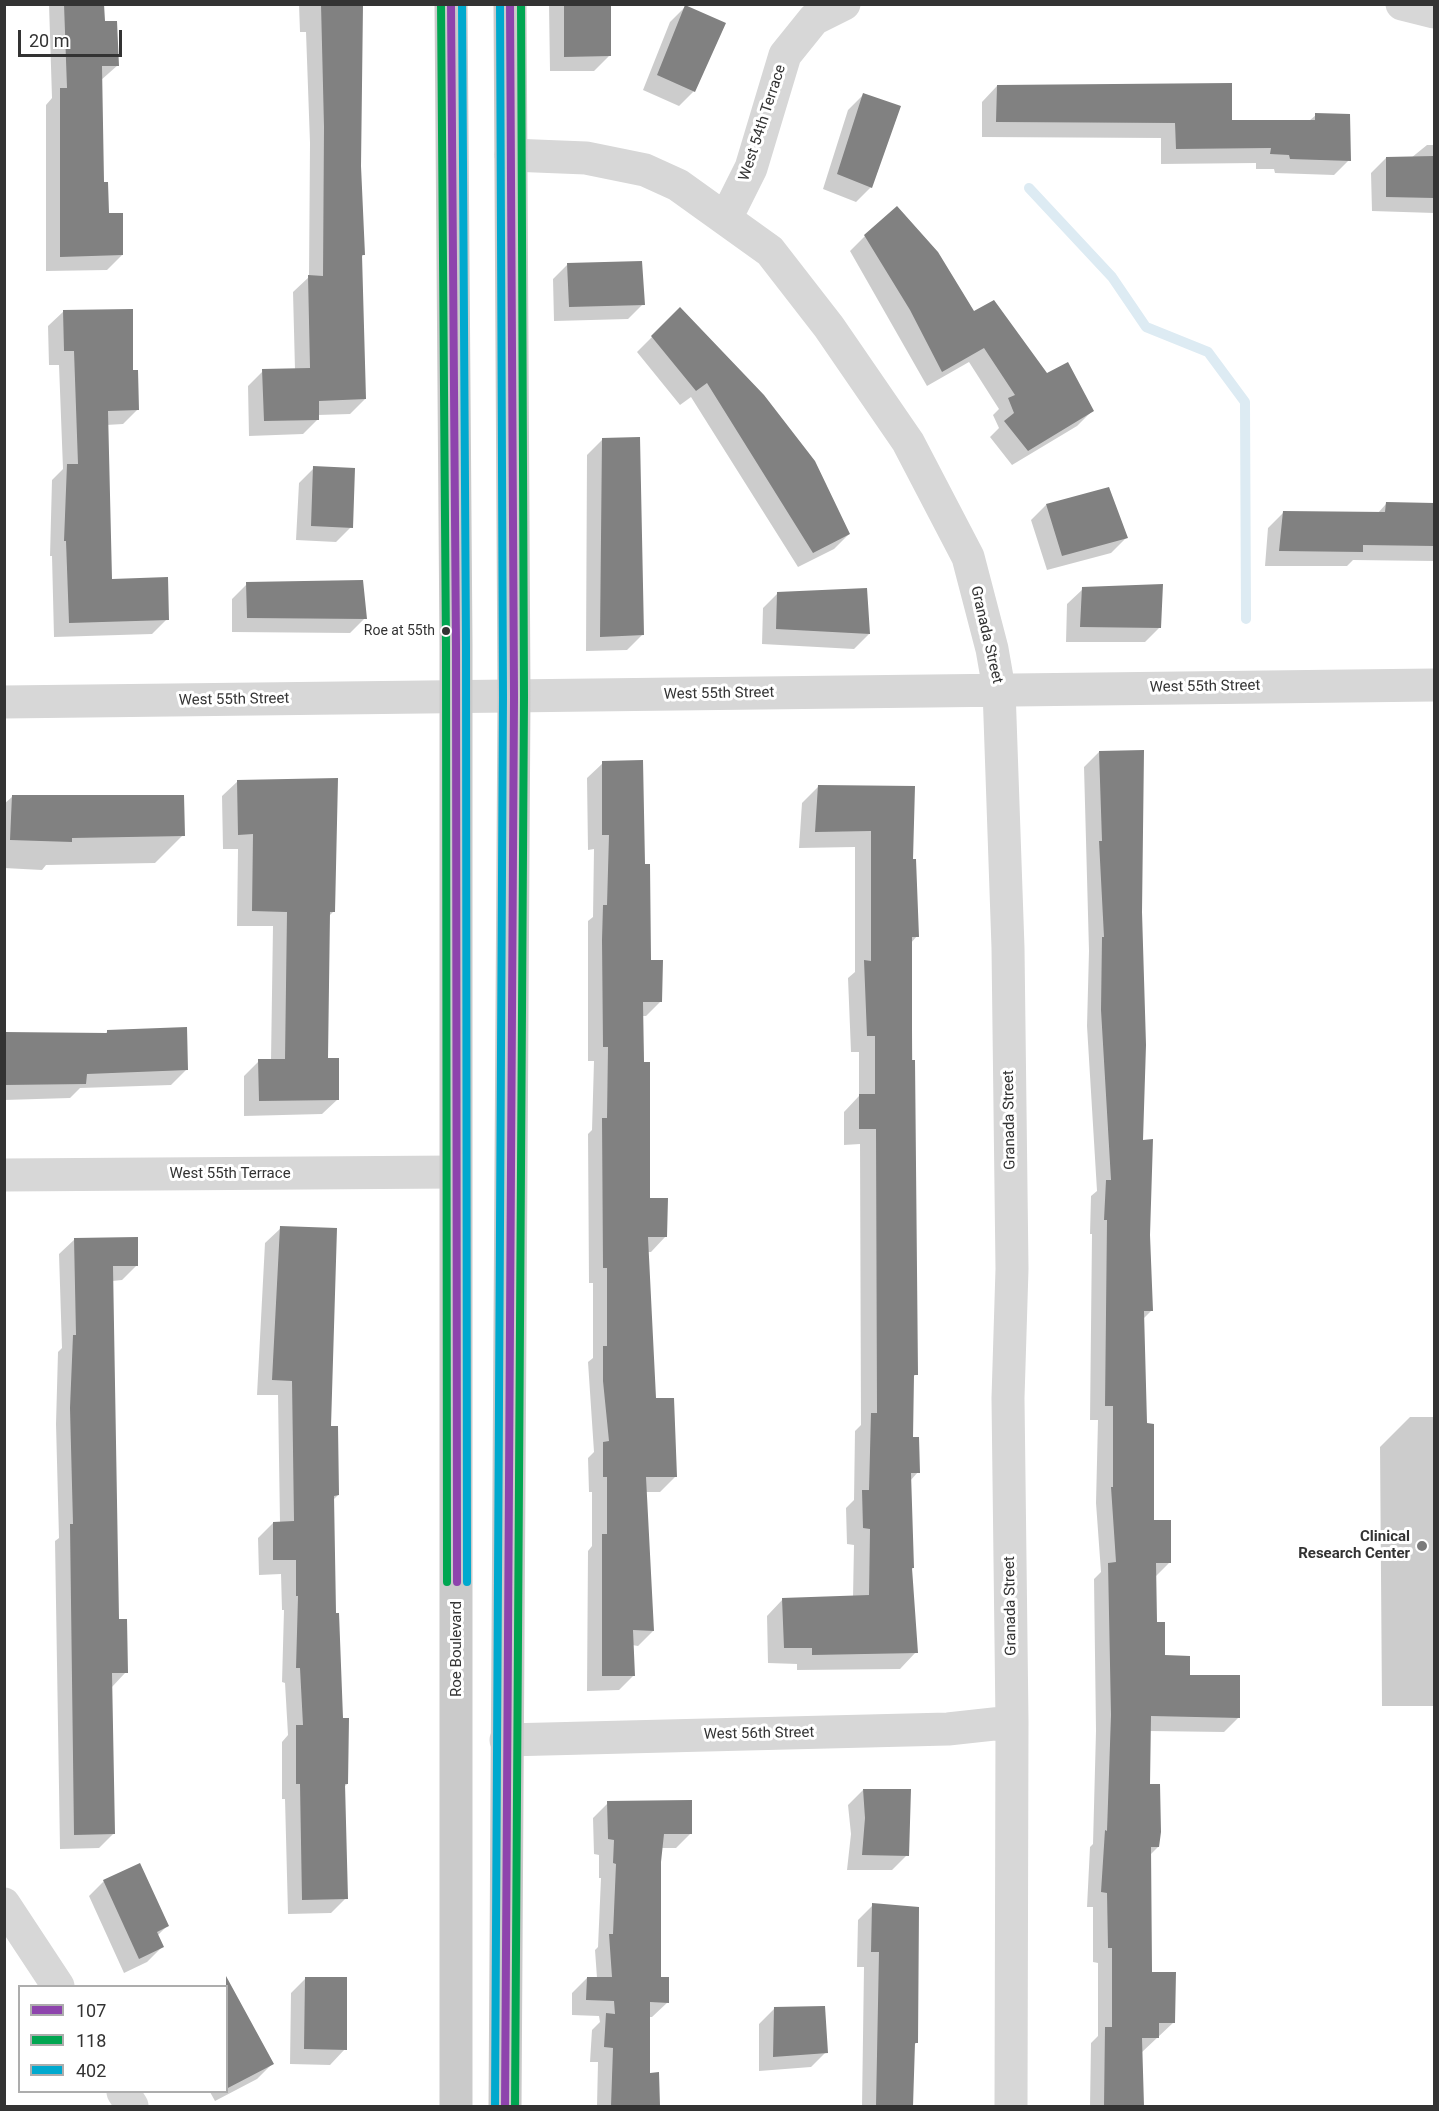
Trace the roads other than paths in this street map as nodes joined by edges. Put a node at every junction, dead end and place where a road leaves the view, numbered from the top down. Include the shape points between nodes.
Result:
1 (451, 4) edge
2 (510, 4) edge
3 (844, 4) edge
4 (1402, 4) edge
5 (1434, 12) edge
6 (512, 156) junction
7 (726, 218) junction
8 (1434, 685) edge
9 (999, 689) junction
10 (456, 698) junction
11 (514, 698) junction
12 (4, 702) edge
13 (455, 1172) junction
14 (4, 1175) edge
15 (1012, 1722) junction
16 (506, 1740) junction
17 (4, 1904) edge
18 (57, 1985) edge
19 (124, 2093) edge
20 (132, 2106) edge
21 (456, 2106) edge
22 (505, 2106) edge
23 (1011, 2106) edge

1 - 10 main road, Roe Boulevard
2 - 6 main road
3 - 7 street, West 54th Terrace via 814,19 786,55 751,168
4 - 5 street
6 - 7 street via 586,158 645,170 678,185
6 - 11 main road
7 - 9 street, Granada Street via 770,251 829,327 908,442 968,557
8 - 9 street, West 55th Street
9 - 11 street, West 55th Street
9 - 15 street, Granada Street via 1008,948
10 - 11 street, West 55th Street
10 - 12 street, West 55th Street
10 - 13 main road, Roe Boulevard
11 - 16 main road
13 - 14 street, West 55th Terrace
13 - 21 main road, Roe Boulevard
15 - 16 street, West 56th Street via 948,1729
15 - 23 street, Granada Street
16 - 22 main road
17 - 18 street
19 - 20 street

